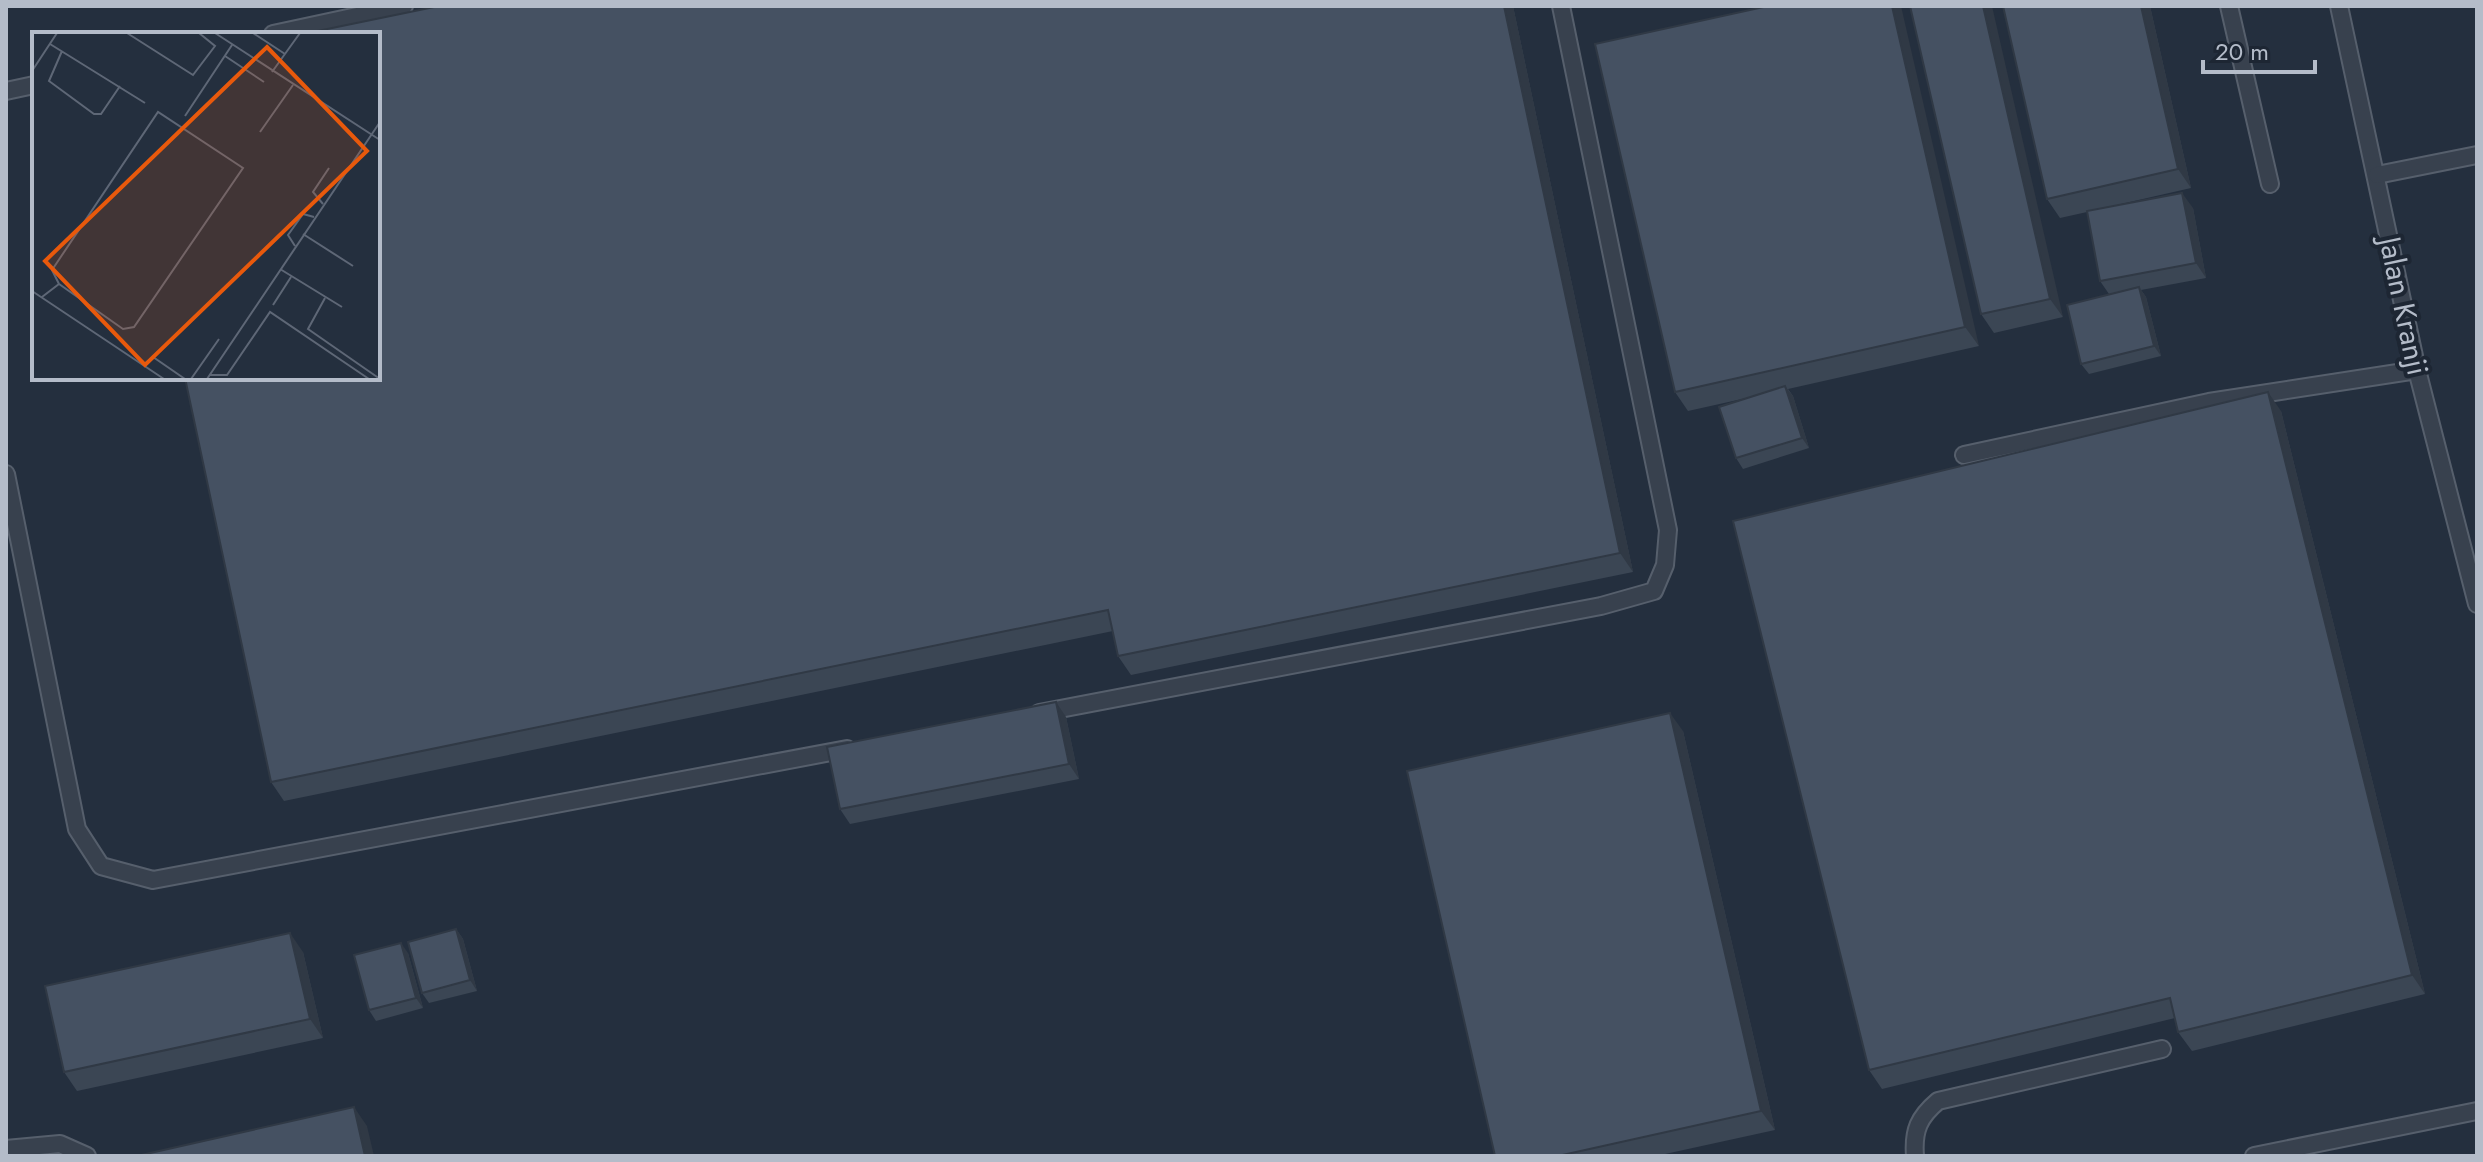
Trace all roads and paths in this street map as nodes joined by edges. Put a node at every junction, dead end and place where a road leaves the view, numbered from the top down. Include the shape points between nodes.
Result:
1 (404, 6) edge
2 (1561, 6) edge
3 (2229, 6) edge
4 (2339, 6) edge
5 (282, 32) edge
6 (32, 85) edge
7 (6, 91) edge
8 (2477, 155) edge
9 (2377, 175) junction
10 (2270, 184) dead end
11 (2417, 370) junction
12 (1964, 455) dead end
13 (6, 474) edge
14 (2477, 604) edge
15 (1025, 715) edge
16 (869, 745) edge
17 (2162, 1049) dead end
18 (2477, 1111) edge
19 (6, 1149) edge
20 (87, 1156) edge
21 (1915, 1156) edge
22 (2254, 1156) edge

1 - 5 lane
2 - 15 lane via 1668,530 1665,565 1654,591 1601,606
3 - 10 lane
4 - 9 lane, Jalan Kranji
6 - 7 lane
8 - 9 lane
9 - 11 lane, Jalan Kranji
11 - 12 lane via 2209,402
11 - 14 lane, Jalan Kranji
13 - 16 lane via 77,829 101,866 153,880
17 - 21 lane via 1938,1101 1920,1116 1913,1139
18 - 22 lane
19 - 20 lane via 60,1144

